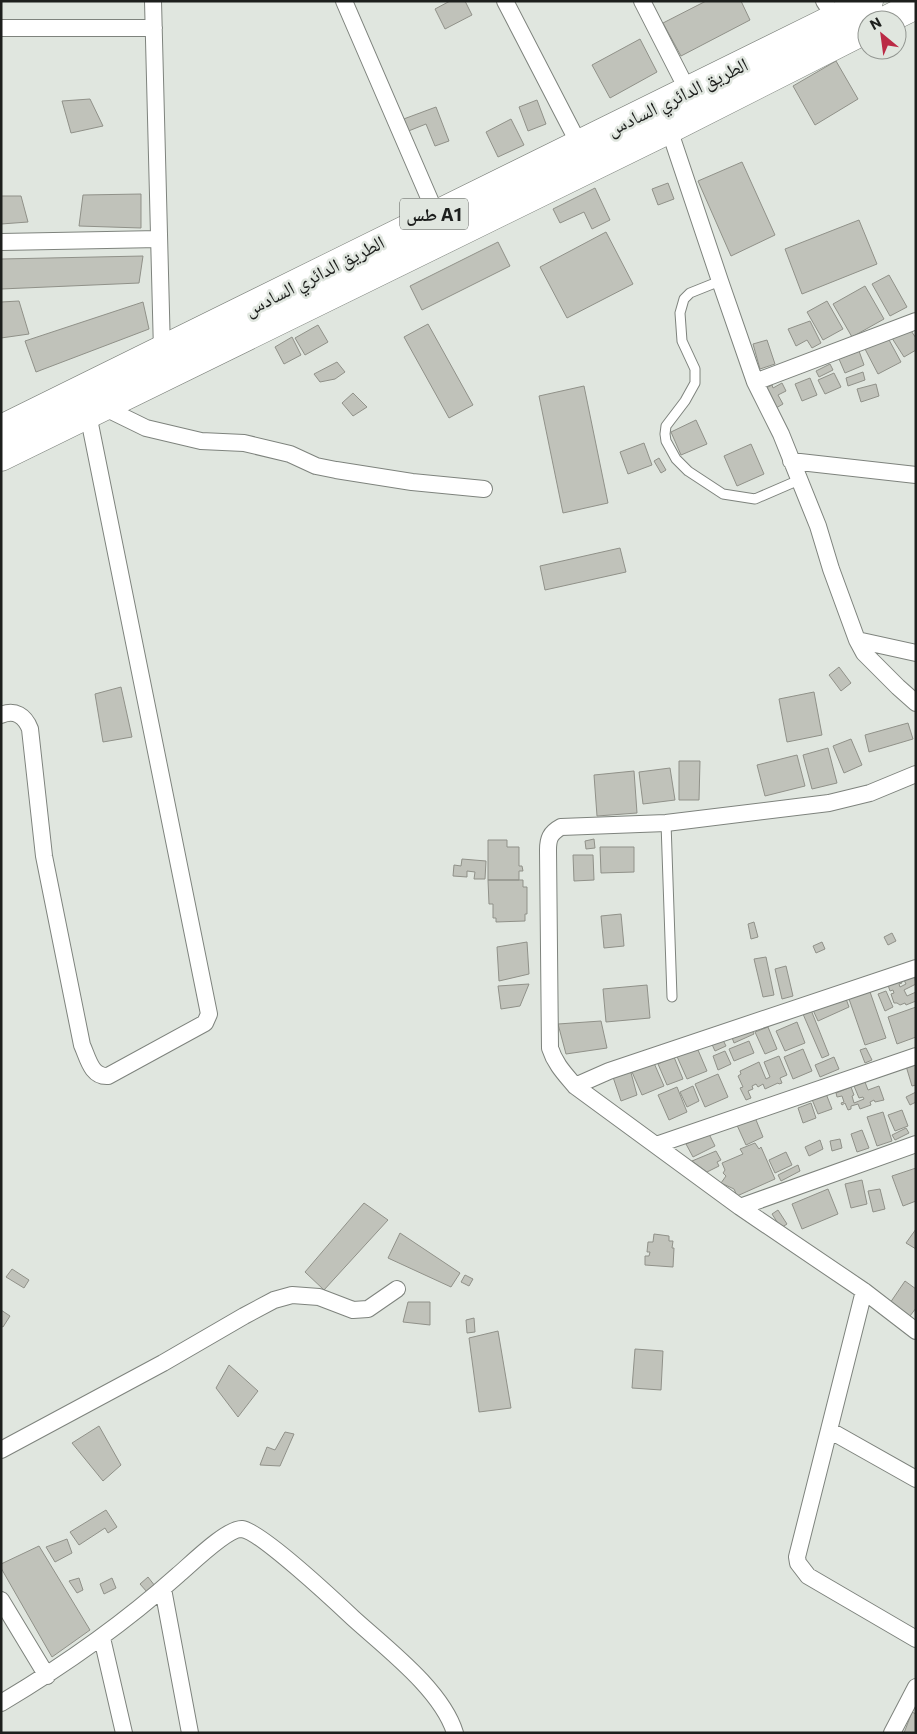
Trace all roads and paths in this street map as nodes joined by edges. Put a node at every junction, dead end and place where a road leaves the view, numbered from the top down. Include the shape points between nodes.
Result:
1 (153, 1) edge
2 (344, 1) edge
3 (505, 1) edge
4 (642, 1) edge
5 (869, 1) edge
6 (830, 10) edge
7 (1, 28) edge
8 (154, 28) junction
9 (857, 33) edge
10 (688, 90) junction
11 (664, 117) junction
12 (579, 144) junction
13 (436, 214) junction
14 (159, 239) junction
15 (1, 242) edge
16 (720, 281) junction
17 (916, 320) edge
18 (162, 351) junction
19 (755, 382) junction
20 (95, 411) junction
21 (1, 430) edge
22 (1, 457) edge
23 (792, 461) junction
24 (916, 475) edge
25 (799, 480) junction
26 (484, 489) dead end
27 (857, 640) junction
28 (916, 653) edge
29 (916, 703) edge
30 (1, 715) edge
31 (916, 774) edge
32 (666, 823) junction
33 (916, 968) edge
34 (672, 997) dead end
35 (916, 1056) edge
36 (575, 1086) junction
37 (916, 1144) edge
38 (656, 1145) junction
39 (740, 1207) junction
40 (397, 1289) dead end
41 (864, 1291) junction
42 (916, 1331) edge
43 (829, 1430) junction
44 (1, 1450) edge
45 (916, 1479) edge
46 (163, 1589) junction
47 (1, 1600) edge
48 (102, 1638) junction
49 (916, 1639) edge
50 (47, 1676) junction
51 (916, 1687) edge
52 (1, 1703) edge
53 (124, 1733) edge
54 (190, 1733) edge
55 (455, 1733) edge
56 (892, 1733) edge

1 - 8 street
2 - 13 street
3 - 12 street
4 - 10 street
5 - 6 highway, الطريق الدائري السادس / طس A1
6 - 10 highway, الطريق الدائري السادس / طس A1
7 - 8 street
8 - 14 street
9 - 11 highway, الطريق الدائري السادس / طس A1
10 - 11 highway, الطريق الدائري السادس / طس A1
11 - 12 highway, الطريق الدائري السادس / طس A1
11 - 16 street
11 - 20 highway, الطريق الدائري السادس / طس A1
12 - 13 highway, الطريق الدائري السادس / طس A1
13 - 18 highway, الطريق الدائري السادس / طس A1
14 - 15 street
14 - 18 street
16 - 19 street
16 - 25 lane via 690,293 684,299 680,313 682,341 695,369 695,382 666,426 666,441 676,459 688,471 723,494 755,499
17 - 19 street
18 - 21 highway, الطريق الدائري السادس / طس A1
19 - 23 street
20 - 22 highway, الطريق الدائري السادس / طس A1
20 - 26 street via 201,441 244,443 290,454 316,466 412,482
20 - 30 street via 209,1014 204,1023 108,1076 94,1072 82,1045 44,856 30,730 16,712
23 - 24 street
23 - 25 street
25 - 27 street
27 - 28 street
27 - 29 street via 864,654
31 - 32 street via 870,793 829,803
32 - 34 lane
32 - 36 street via 561,828 550,835 550,1048 558,1066
33 - 36 street via 608,1071
35 - 38 street
36 - 38 street
37 - 39 street
38 - 39 street
39 - 41 street
40 - 44 street via 368,1309 353,1310 319,1297 292,1295 274,1300
41 - 42 street
41 - 43 street
43 - 45 street
43 - 49 street via 798,1563 808,1576
46 - 48 street
46 - 54 street
46 - 55 street via 214,1544 234,1531 242,1529 258,1536 412,1672 439,1701
47 - 50 street
48 - 50 street
48 - 53 street
50 - 52 street
51 - 56 street

